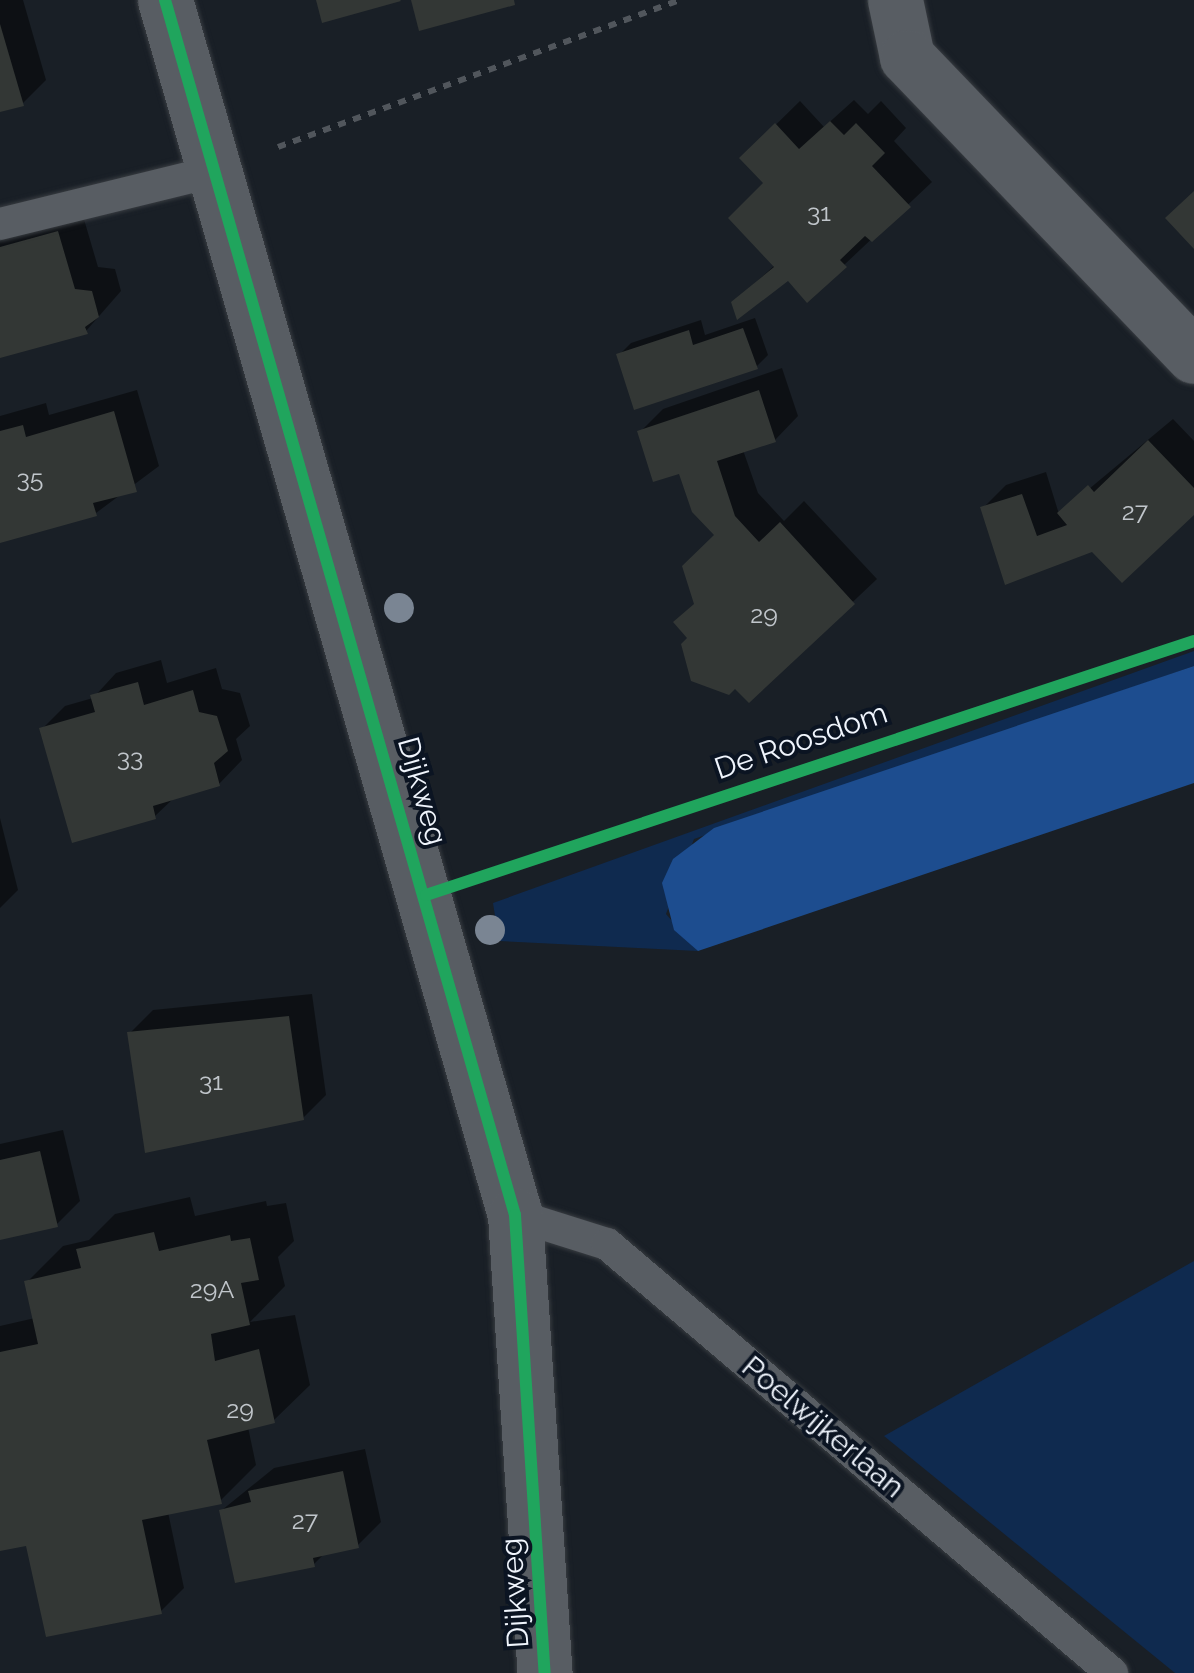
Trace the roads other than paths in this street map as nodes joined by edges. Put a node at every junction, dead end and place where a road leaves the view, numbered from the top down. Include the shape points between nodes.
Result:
1 (165, 0) edge
2 (895, 0) edge
3 (215, 170) junction
4 (0, 224) edge
5 (1194, 356) edge
6 (515, 1215) junction
7 (545, 1673) edge
8 (1112, 1673) edge

1 - 3 street, Dijkweg
2 - 5 street via 907,57
3 - 4 lane
3 - 6 street, Dijkweg
6 - 7 street, Dijkweg
6 - 8 lane, Poelwijkerlaan via 607,1244

